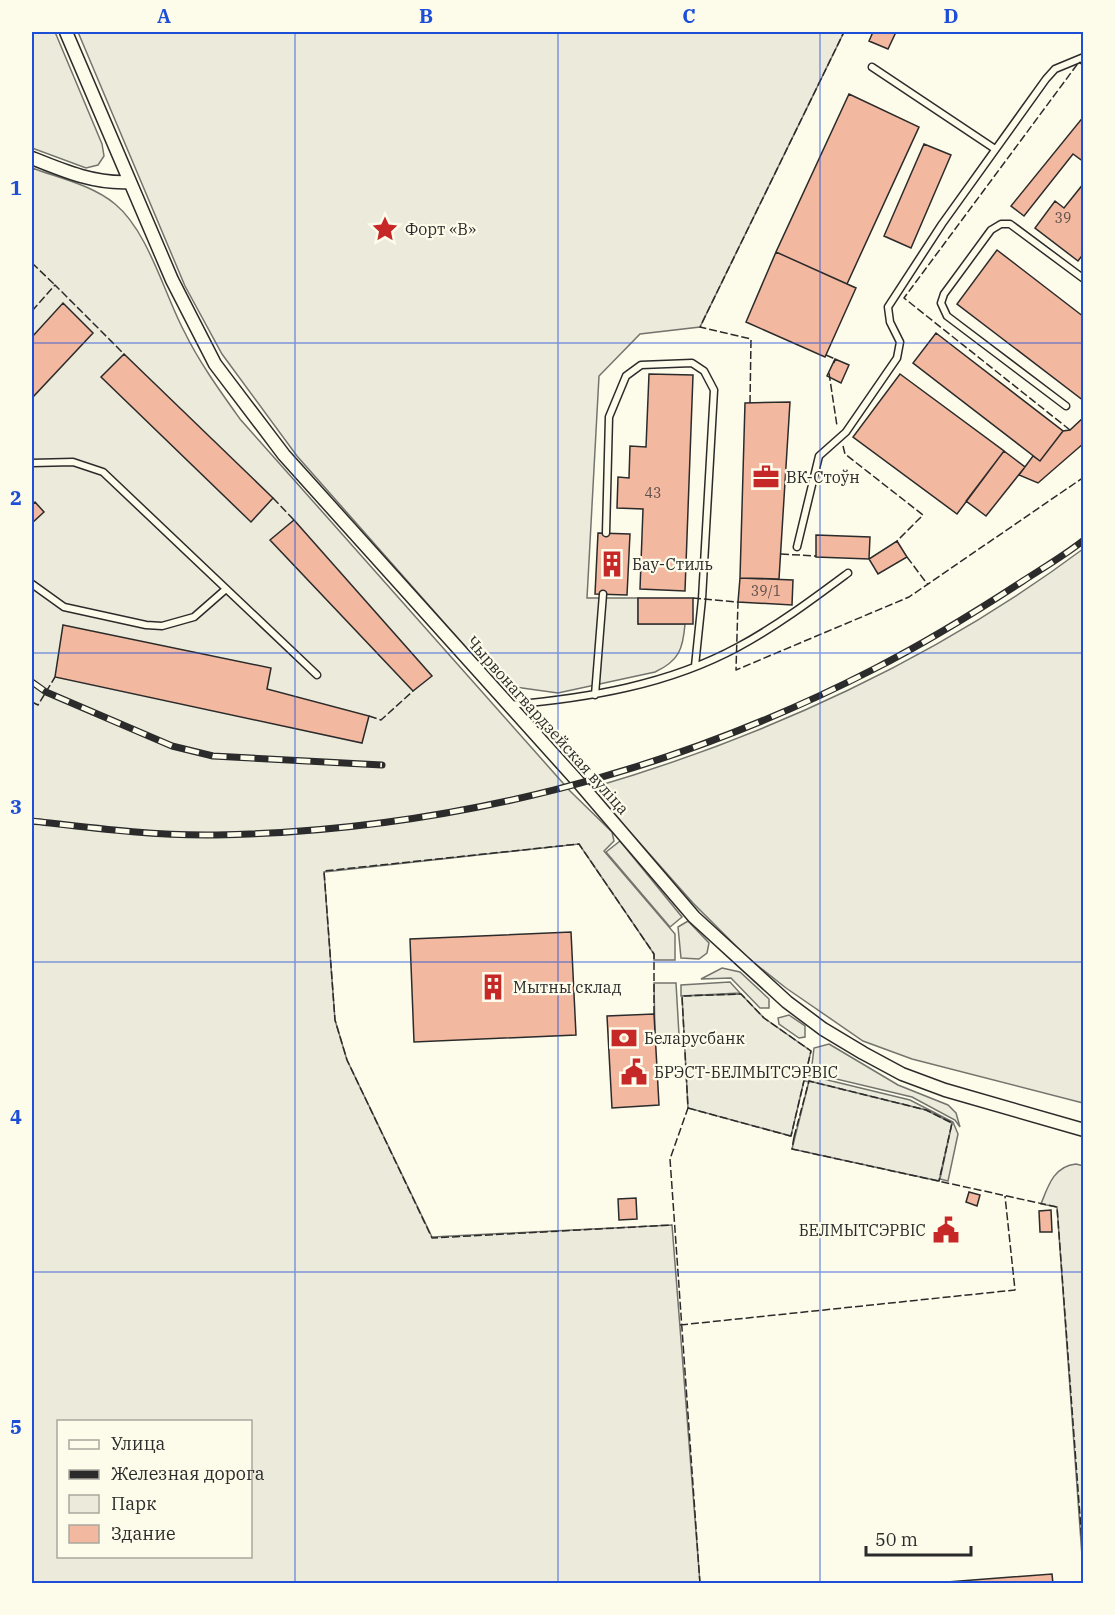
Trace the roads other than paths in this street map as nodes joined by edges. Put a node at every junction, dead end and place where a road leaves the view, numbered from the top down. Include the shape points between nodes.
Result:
1 (66, 32) edge
2 (1083, 57) edge
3 (872, 67) dead end
4 (995, 148) junction
5 (32, 158) edge
6 (130, 182) junction
7 (1083, 279) edge
8 (1066, 406) dead end
9 (32, 463) edge
10 (606, 533) dead end
11 (797, 547) dead end
12 (848, 573) dead end
13 (32, 584) edge
14 (226, 589) junction
15 (603, 594) dead end
16 (695, 666) junction
17 (317, 675) dead end
18 (595, 695) junction
19 (509, 705) junction
20 (1083, 1130) edge

1 - 6 street, Чырвонагвардзейская вуліца
2 - 4 lane via 1055,69
3 - 4 lane
4 - 11 lane via 888,307 900,342 897,357 846,432 819,456
5 - 6 street via 84,177
6 - 19 street, Чырвонагвардзейская вуліца via 194,326 246,407 284,455
7 - 8 lane via 1010,224 1001,224 991,230 941,303 947,316
9 - 14 lane via 74,462 104,472
10 - 16 lane via 609,417 626,376 641,365 692,363 704,371 714,390
12 - 16 lane via 737,648
13 - 14 lane via 64,608 162,626 194,617
14 - 17 lane
15 - 18 lane
16 - 18 lane
18 - 19 lane
19 - 20 street, Чырвонагвардзейская вуліца via 694,917 755,975 823,1029 902,1074

